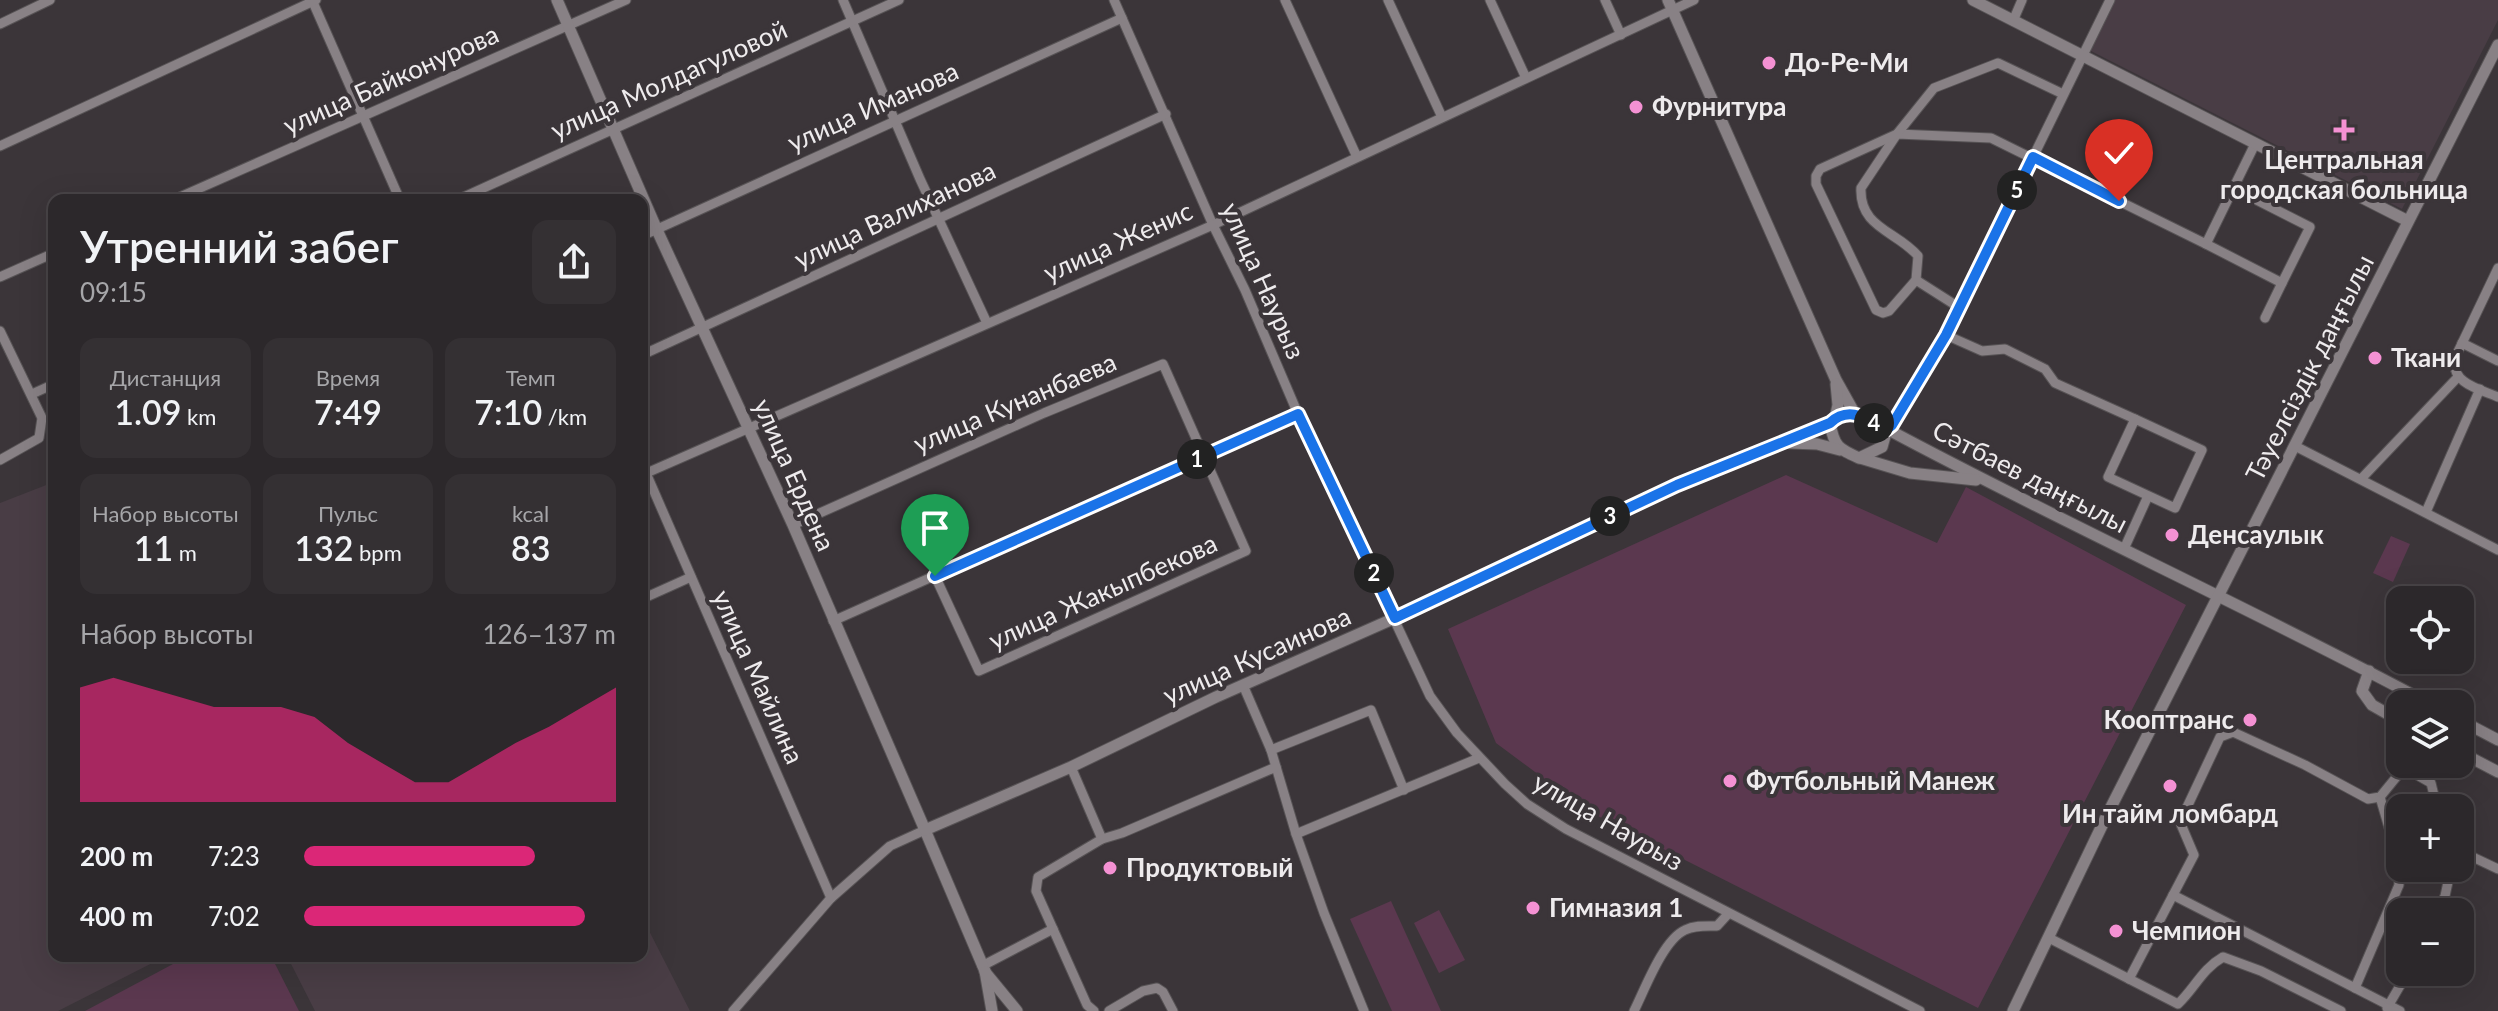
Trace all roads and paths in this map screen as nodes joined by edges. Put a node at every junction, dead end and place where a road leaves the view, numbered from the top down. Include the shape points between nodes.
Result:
1 (50, 0) edge
2 (557, 0) edge
3 (626, 0) edge
4 (843, 0) edge
5 (899, 0) edge
6 (1114, 0) edge
7 (1285, 0) edge
8 (1388, 0) edge
9 (1490, 0) edge
10 (1605, 0) edge
11 (1694, 0) edge
12 (1973, 0) edge
13 (2022, 0) edge
14 (2110, 0) edge
15 (314, 1) edge
16 (1670, 5) edge
17 (1122, 18) junction
18 (853, 21) junction
19 (2013, 21) junction
20 (0, 24) edge
21 (568, 26) junction
22 (1621, 35) junction
23 (2498, 45) edge
24 (2081, 57) junction
25 (1526, 78) junction
26 (2063, 94) junction
27 (1166, 114) junction
28 (363, 115) junction
29 (1442, 117) junction
30 (895, 121) junction
31 (613, 129) junction
32 (1897, 134) junction
33 (2255, 144) junction
34 (0, 146) edge
35 (1357, 157) junction
36 (2033, 157) junction
37 (2233, 188) junction
38 (186, 194) edge
39 (397, 194) edge
40 (470, 194) edge
41 (641, 194) edge
42 (648, 209) edge
43 (940, 220) junction
44 (2408, 221) junction
45 (1213, 225) junction
46 (657, 230) junction
47 (648, 234) edge
48 (2206, 244) junction
49 (48, 256) edge
50 (2498, 268) edge
51 (0, 277) edge
52 (1916, 280) junction
53 (2282, 283) junction
54 (1960, 308) junction
55 (2265, 318) dead end
56 (987, 323) junction
57 (703, 328) junction
58 (0, 331) edge
59 (1946, 335) junction
60 (2462, 343) junction
61 (648, 352) edge
62 (2498, 361) edge
63 (2457, 378) junction
64 (1836, 380) junction
65 (48, 387) edge
66 (2480, 389) junction
67 (32, 394) junction
68 (2498, 397) edge
69 (1298, 414) junction
70 (1855, 414) junction
71 (2135, 419) junction
72 (1832, 421) junction
73 (749, 428) junction
74 (1887, 429) junction
75 (1782, 444) junction
76 (2295, 446) junction
77 (1840, 450) junction
78 (1204, 456) junction
79 (1859, 458) junction
80 (0, 460) edge
81 (648, 472) edge
82 (2361, 479) junction
83 (1985, 482) junction
84 (648, 483) edge
85 (2148, 496) junction
86 (2426, 512) junction
87 (793, 525) junction
88 (2124, 549) junction
89 (2498, 550) edge
90 (935, 576) junction
91 (691, 577) junction
92 (2220, 595) junction
93 (648, 596) edge
94 (1395, 618) junction
95 (833, 621) junction
96 (2369, 671) junction
97 (1243, 685) junction
98 (2404, 690) edge
99 (2386, 713) edge
100 (2474, 727) edge
101 (2498, 740) edge
102 (1271, 750) junction
103 (1479, 758) junction
104 (2474, 759) edge
105 (1071, 767) junction
106 (1276, 767) junction
107 (2498, 772) edge
108 (2396, 778) edge
109 (2424, 778) edge
110 (1404, 790) junction
111 (2434, 794) edge
112 (2380, 797) junction
113 (925, 830) junction
114 (1296, 834) junction
115 (1102, 839) junction
116 (2474, 858) edge
117 (2498, 869) edge
118 (2173, 895) junction
119 (831, 898) junction
120 (1728, 914) junction
121 (1053, 929) junction
122 (2049, 938) junction
123 (984, 968) junction
124 (2129, 979) junction
125 (2400, 986) edge
126 (2355, 988) junction
127 (2387, 1008) edge
128 (733, 1011) edge
129 (992, 1011) edge
130 (1017, 1011) edge
131 (1094, 1011) edge
132 (1109, 1011) edge
133 (1173, 1011) edge
134 (1364, 1011) edge
135 (1634, 1011) edge
136 (1920, 1011) edge
137 (2013, 1011) edge
138 (2341, 1011) edge
139 (2400, 1011) edge

1 - 20 street
2 - 21 street, улица Ердена
3 - 21 street, улица Байконурова
4 - 18 street
5 - 18 street, улица Молдагуловой
6 - 17 street, улица Наурыз
7 - 35 street
8 - 29 street
9 - 25 street
10 - 22 street
11 - 16 street, улица Женис
12 - 19 street
13 - 19 street
14 - 24 street
15 - 28 street
15 - 34 street
16 - 22 street, улица Женис
16 - 64 street
17 - 27 street, улица Наурыз
17 - 30 street, улица Иманова
18 - 30 street
18 - 31 street, улица Молдагуловой
19 - 24 street
21 - 28 street, улица Байконурова
21 - 31 street, улица Ердена
22 - 25 street, улица Женис
23 - 44 street, Тәуелсіздік даңғылы
24 - 26 street
24 - 33 street
25 - 29 street, улица Женис
26 - 32 street via 1998,63 1934,88
26 - 36 street
27 - 43 street, улица Валиханова
27 - 45 street, улица Наурыз
28 - 38 street, улица Байконурова
28 - 39 street
29 - 35 street, улица Женис
30 - 43 street
30 - 46 street, улица Иманова
31 - 40 street, улица Молдагуловой
31 - 41 street, улица Ердена
32 - 36 street via 1991,138
32 - 52 street via 1861,188 1861,197 1872,223 1918,256
32 - 52 street via 1820,169 1816,184 1876,310 1889,311
33 - 37 street
33 - 44 street
35 - 45 street, улица Женис
36 - 48 street
36 - 54 street
37 - 48 street
37 - 53 street via 2310,227
42 - 46 street, улица Ердена
43 - 56 street
43 - 57 street, улица Валиханова
44 - 76 street, Тәуелсіздік даңғылы
45 - 56 street, улица Женис
45 - 69 street, улица Наурыз
46 - 47 street, улица Иманова
46 - 57 street, улица Ердена
48 - 53 street
49 - 51 street
50 - 60 street
52 - 54 street
53 - 55 street
54 - 59 street
56 - 73 street, улица Женис
57 - 61 street, улица Валиханова
57 - 73 street, улица Ердена
58 - 67 street
59 - 71 street via 1982,351 2005,349 2045,369 2055,383
59 - 74 street
60 - 62 street
60 - 63 street via 2453,369
63 - 66 street
63 - 82 street
64 - 70 street
64 - 72 street via 1838,405
65 - 67 street
66 - 68 street
66 - 86 street
67 - 80 street via 42,418 39,438
69 - 78 street
69 - 94 street, улица Наурыз
70 - 72 street
70 - 74 street
71 - 85 street via 2108,477
71 - 85 street via 2202,450 2175,508
72 - 75 street, улица Кусаинова
72 - 77 street
73 - 81 street, улица Женис
73 - 87 street, улица Ердена
74 - 79 street via 1882,447
74 - 83 street, Сәтбаев даңғылы
75 - 77 street
75 - 94 street, улица Кусаинова via 1677,485
76 - 82 street
76 - 92 street, Тәуелсіздік даңғылы
77 - 79 street
78 - 87 street, улица Кунанбаева via 1163,364
78 - 90 street
78 - 90 street, улица Жакыпбекова via 1244,553 982,671
79 - 83 street via 1910,473
82 - 86 street
83 - 88 street, Сәтбаев даңғылы
84 - 91 street, улица Майлина
85 - 88 street
86 - 89 street
87 - 95 street, улица Ердена
88 - 92 street, Сәтбаев даңғылы
90 - 95 street
91 - 93 street
91 - 119 street, улица Майлина
92 - 96 street, Сәтбаев даңғылы
92 - 122 street, Тәуелсіздік даңғылы
94 - 97 street, улица Кусаинова
94 - 103 street, улица Наурыз via 1430,696
95 - 113 street, улица Ердена
96 - 98 street, Сәтбаев даңғылы
96 - 99 street via 2362,691
97 - 102 street
97 - 105 street, улица Кусаинова
100 - 101 street
102 - 106 street
102 - 110 street via 1371,710
103 - 110 street
103 - 120 street, улица Наурыз via 1527,804 1566,829
104 - 107 street
105 - 113 street, улица Кусаинова
105 - 115 street
106 - 114 street
106 - 115 street
108 - 112 street
109 - 111 street
110 - 114 street
112 - 118 street via 2368,799 2233,732 2220,737 2180,822 2194,855
112 - 126 street via 2397,855 2399,885
113 - 119 street via 890,846
113 - 123 street, улица Ердена
114 - 134 street
115 - 121 street via 1038,877 1036,891
116 - 117 street
118 - 124 street
118 - 126 street
119 - 128 street
120 - 135 street via 1717,926 1695,926 1670,941
120 - 136 street, улица Наурыз
121 - 123 street
121 - 131 street
122 - 124 street
122 - 137 street, Тәуелсіздік даңғылы
123 - 129 street, улица Ердена
123 - 130 street, улица Ердена
124 - 138 street via 2178,1004 2207,966 2223,957
125 - 127 street
126 - 127 street
127 - 139 street
132 - 133 street via 1157,988

